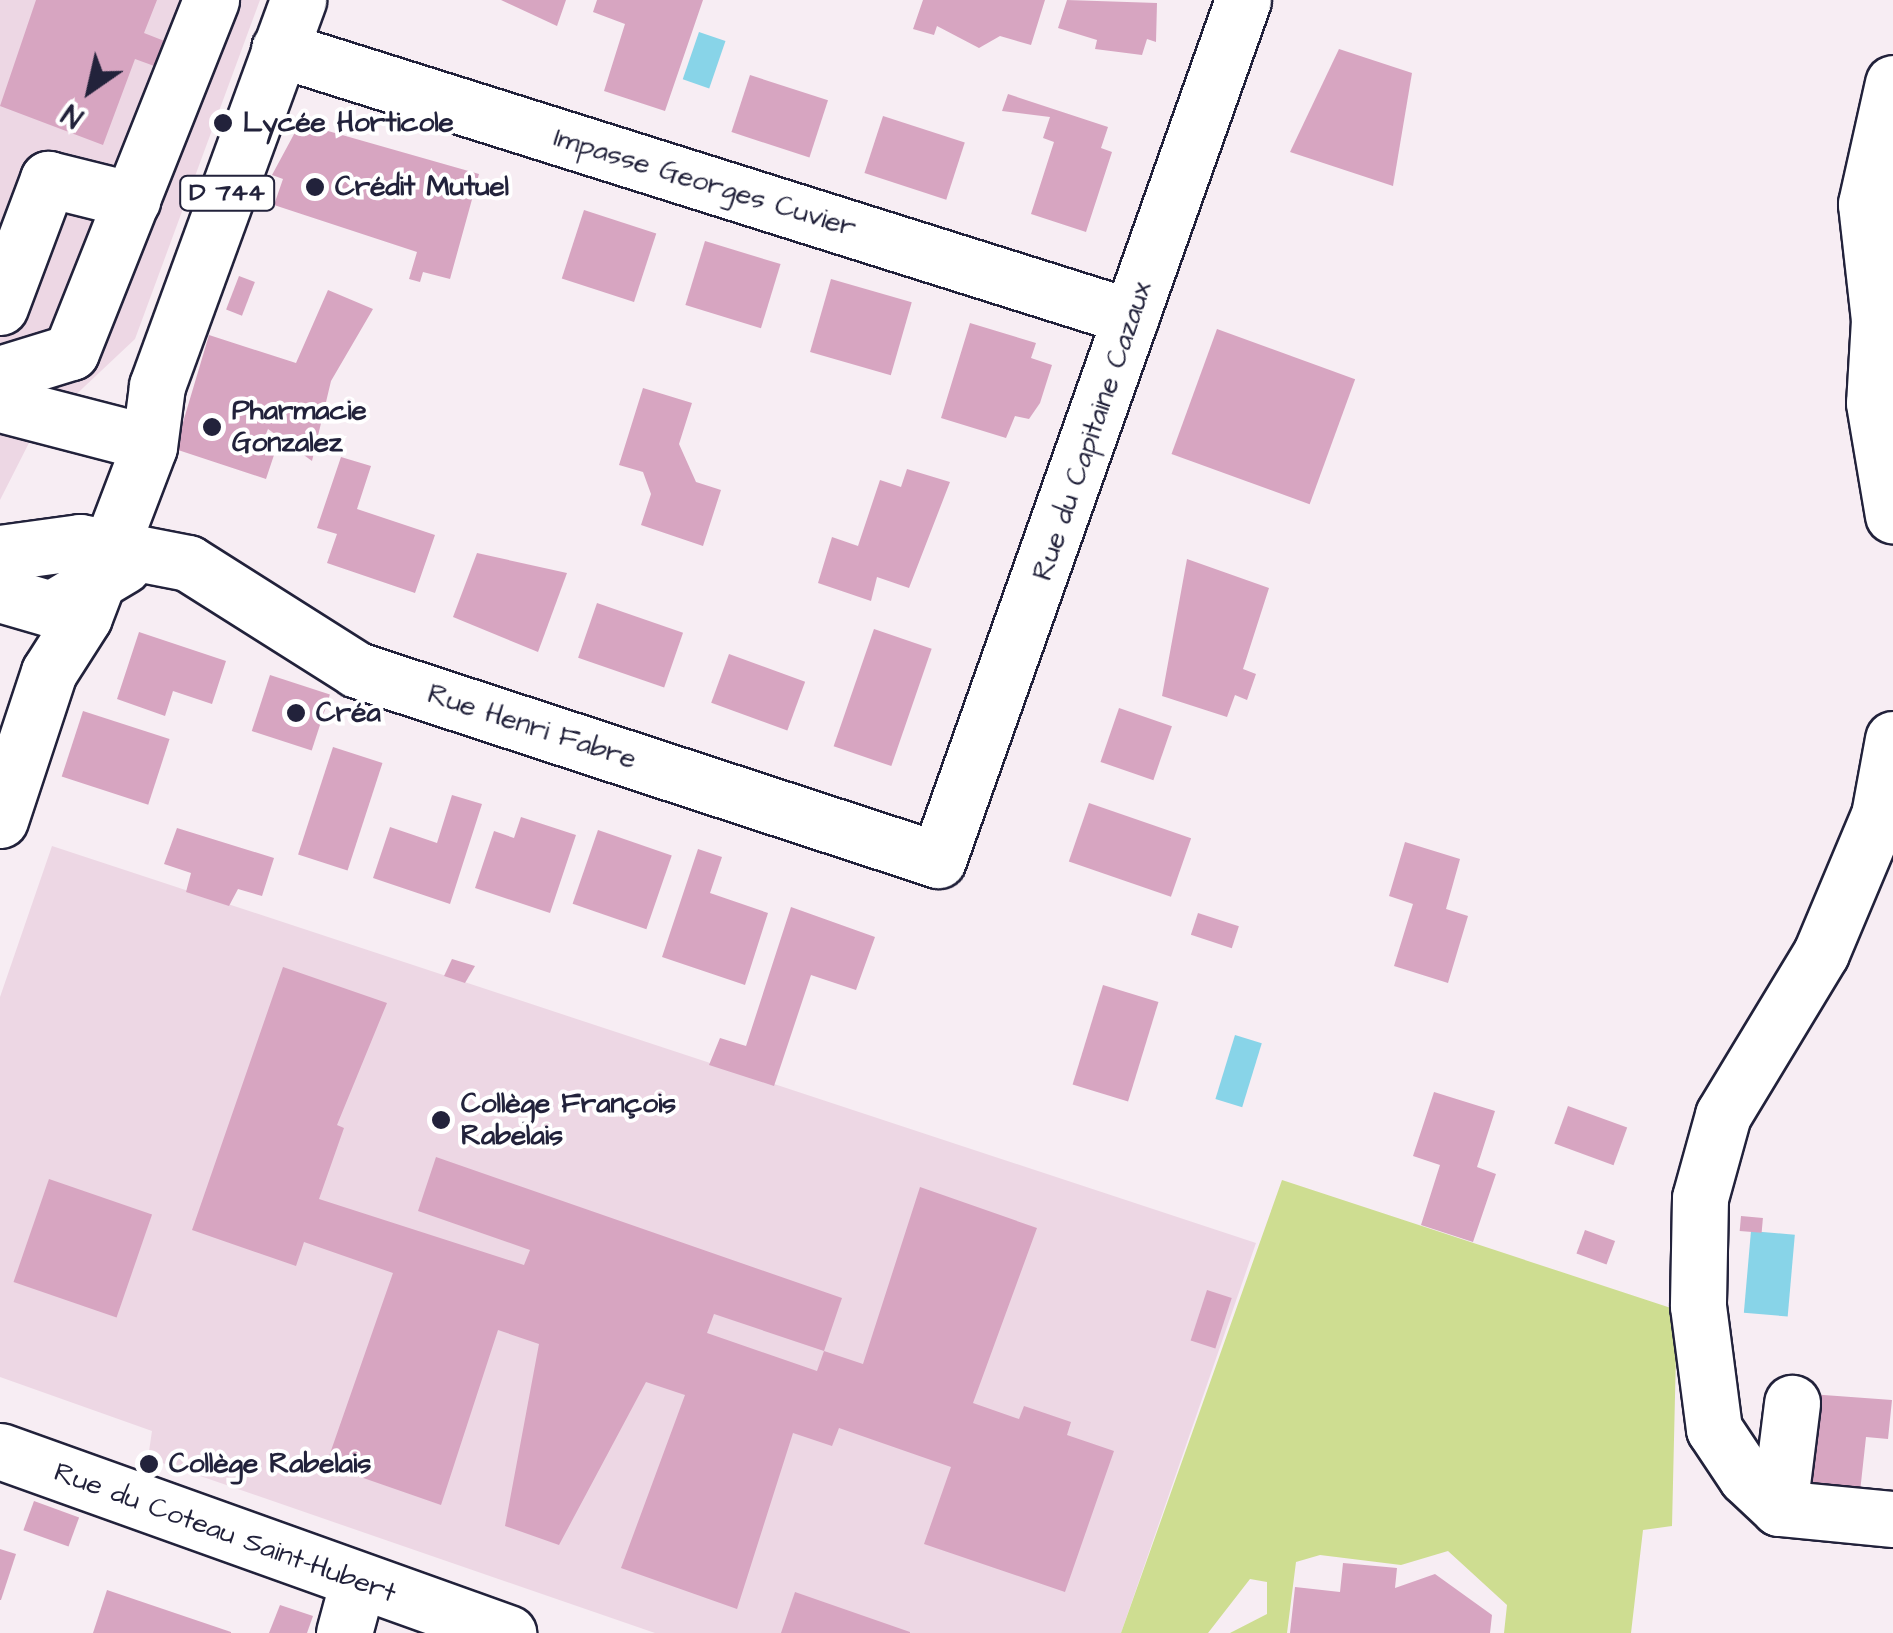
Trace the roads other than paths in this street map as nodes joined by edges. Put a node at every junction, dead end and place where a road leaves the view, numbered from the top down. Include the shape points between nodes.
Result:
1 (211, 0) edge
2 (1243, 0) edge
3 (289, 24) edge
4 (1893, 83) edge
5 (132, 200) junction
6 (0, 307) edge
7 (1131, 317) junction
8 (1886, 321) edge
9 (2, 378) edge
10 (157, 386) junction
11 (120, 435) junction
12 (1893, 515) edge
13 (0, 553) edge
14 (109, 555) junction
15 (0, 594) edge
16 (51, 609) junction
17 (50, 672) junction
18 (1893, 739) edge
19 (0, 820) edge
20 (938, 860) joint
21 (1792, 1403) dead end
22 (0, 1451) edge
23 (69, 1477) junction
24 (1779, 1508) junction
25 (1893, 1519) edge
26 (358, 1581) junction
27 (411, 1601) junction
28 (344, 1633) edge
29 (508, 1633) edge

1 - 5 street
2 - 7 street, Rue du Capitaine Cazaux
3 - 7 street, Impasse Georges Cuvier
3 - 10 street, D 744
4 - 8 street via 1866,204
5 - 6 street via 48,179
5 - 9 street via 71,352
7 - 20 street, Rue du Capitaine Cazaux
8 - 12 street via 1874,403
9 - 11 street
10 - 11 street, D 744
10 - 14 street, D 744 via 149,447
11 - 14 street, D 744
13 - 14 street
14 - 16 street
14 - 17 street, D 744
14 - 20 street, Rue Henri Fabre via 220,579 357,670
15 - 16 street
16 - 17 street, D 744
17 - 19 street, D 744
18 - 24 street via 1857,867 1821,953 1723,1115 1700,1198 1698,1306 1714,1429
21 - 24 street
22 - 23 street, Rue du Coteau Saint-Hubert
23 - 26 street, Rue du Coteau Saint-Hubert
23 - 27 street via 102,1470 224,1508 392,1570
24 - 25 street
26 - 27 street, Rue du Coteau Saint-Hubert
26 - 28 street
27 - 29 street, Rue du Coteau Saint-Hubert

